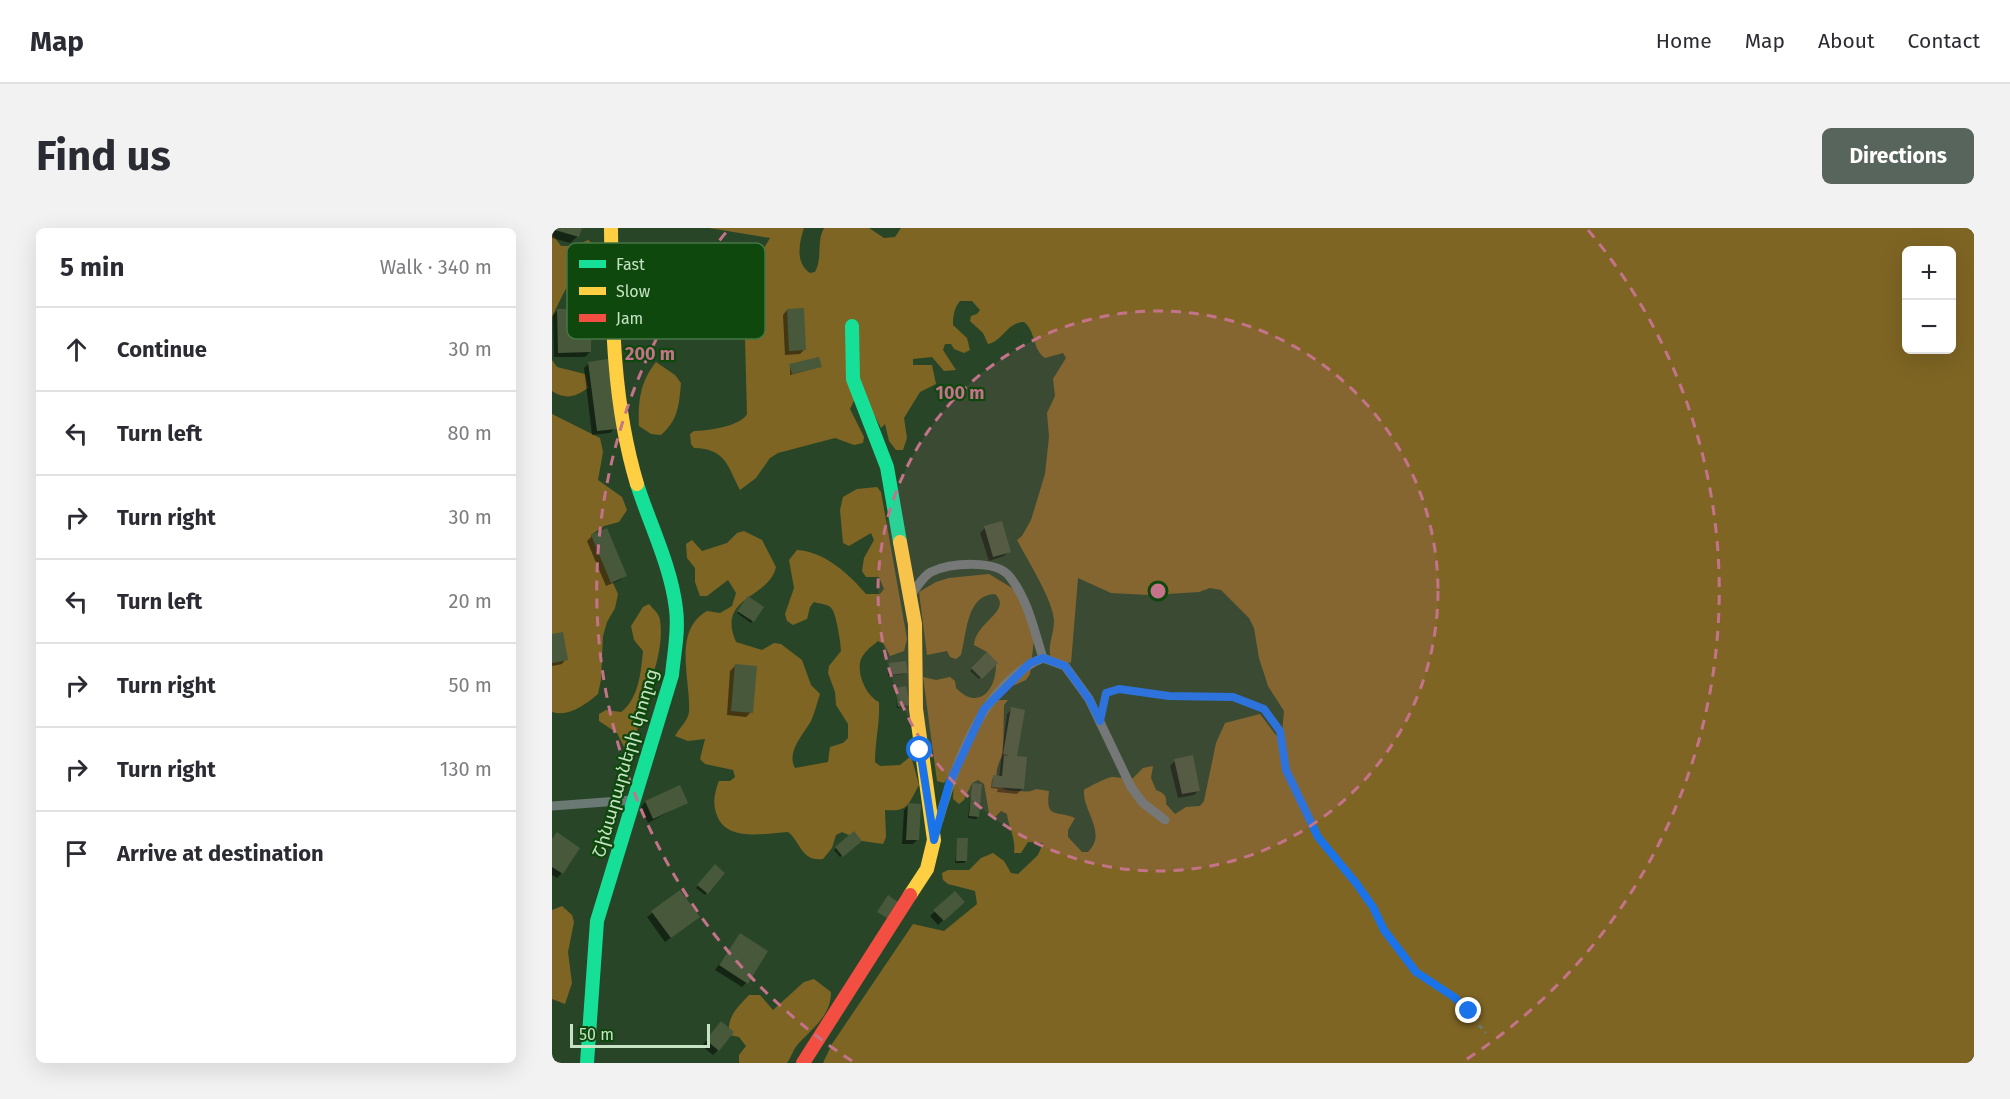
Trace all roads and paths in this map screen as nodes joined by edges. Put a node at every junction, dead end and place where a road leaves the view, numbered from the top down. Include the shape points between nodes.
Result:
1 (611, 228) edge
2 (612, 243) edge
3 (852, 326) dead end
4 (615, 339) edge
5 (911, 595) junction
6 (1043, 658) junction
7 (1100, 721) junction
8 (634, 800) junction
9 (552, 806) edge
10 (1165, 820) dead end
11 (934, 840) junction
12 (1486, 1033) dead end
13 (587, 1063) edge
14 (803, 1063) edge

1 - 2 street, Շինարարների փողոց
3 - 5 street via 853,379 887,467
4 - 8 street, Շինարարների փողոց via 621,413 639,494 676,604 672,675
5 - 6 lane via 930,572 962,564 988,566 1009,574 1028,608
5 - 11 street via 918,730
6 - 7 lane via 1065,666
6 - 11 lane via 1030,663 984,709 949,784
7 - 10 lane via 1131,787 1143,803
7 - 12 path via 1106,693 1119,689 1169,696 1233,697 1264,709 1280,731 1286,770 1318,837 1356,883 1384,930 1416,972 1454,997
8 - 9 lane
8 - 13 street, Շինարարների փողոց via 597,921
11 - 14 street via 927,869

